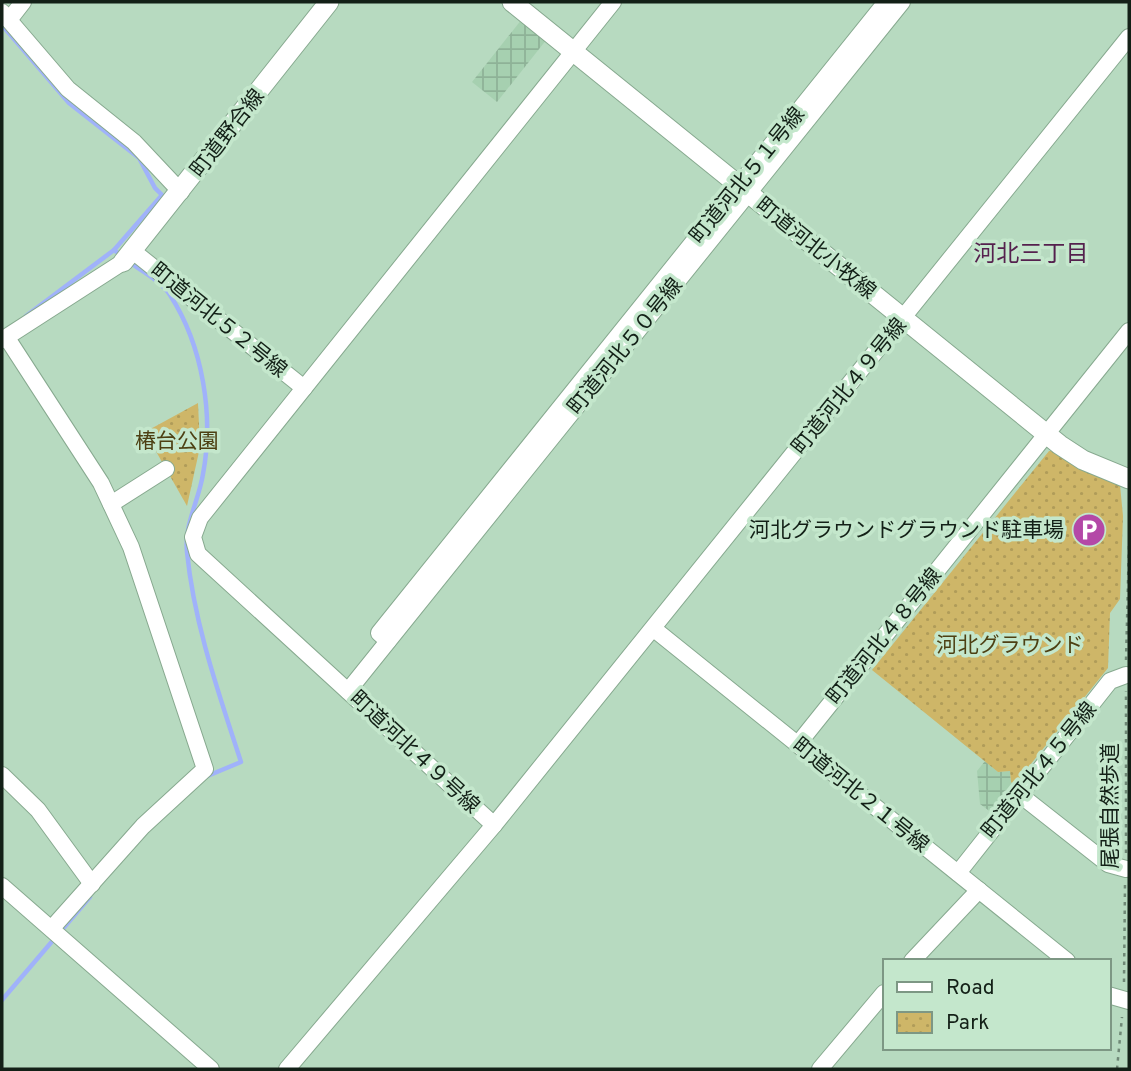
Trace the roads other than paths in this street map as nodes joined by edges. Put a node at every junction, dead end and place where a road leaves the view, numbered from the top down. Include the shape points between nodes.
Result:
1 (23, 2) edge
2 (329, 2) edge
3 (512, 2) edge
4 (613, 2) edge
5 (886, 2) edge
6 (902, 2) edge
7 (5, 16) edge
8 (1129, 37) edge
9 (573, 51) junction
10 (743, 189) junction
11 (181, 192) junction
12 (128, 257) junction
13 (904, 318) junction
14 (1129, 331) edge
15 (4, 339) edge
16 (304, 388) junction
17 (1046, 434) junction
18 (166, 469) dead end
19 (1129, 479) edge
20 (111, 504) junction
21 (654, 629) junction
22 (1126, 675) road end
23 (348, 691) junction
24 (798, 744) junction
25 (2, 775) edge
26 (1019, 794) junction
27 (495, 825) junction
28 (1126, 869) road end
29 (958, 873) junction
30 (92, 884) junction
31 (2, 886) edge
32 (979, 890) junction
33 (52, 928) junction
34 (914, 959) edge
35 (1065, 959) edge
36 (883, 994) edge
37 (211, 1069) edge
38 (287, 1069) edge
39 (820, 1069) edge

1 - 7 street
2 - 11 street, 町道野合線
3 - 9 street, 町道河北小牧線
4 - 9 street, 町道河北４９号線
5 - 10 street, 町道河北５１号線
6 - 10 street, 町道河北５０号線
7 - 11 street via 68,89 134,142
8 - 13 street, 町道河北４９号線
9 - 10 street, 町道河北小牧線
9 - 16 street, 町道河北４９号線
10 - 13 street, 町道河北小牧線
10 - 23 street, 町道河北５０号線
11 - 12 street, 町道野合線
12 - 15 street
12 - 16 street, 町道河北５２号線
13 - 17 street, 町道河北小牧線
13 - 21 street, 町道河北４９号線
14 - 17 street, 町道河北４８号線
15 - 20 street
16 - 23 street, 町道河北４９号線 via 201,518 195,527 194,547
17 - 19 street, 町道河北小牧線 via 1083,460
17 - 24 street, 町道河北４８号線
18 - 20 street
20 - 30 street via 131,547 205,769 144,826
21 - 24 street, 町道河北２１号線
21 - 27 street, 町道河北４９号線
22 - 26 street, 町道河北４５号線 via 1110,681
23 - 27 street, 町道河北４９号線
24 - 29 street, 町道河北２１号線
25 - 30 street via 38,810
26 - 28 street via 1108,864
26 - 29 street, 町道河北４５号線
27 - 38 street
29 - 32 street, 町道河北２１号線
30 - 33 street
31 - 33 street
32 - 34 street
32 - 35 street, 町道河北２１号線
33 - 37 street
36 - 39 street

